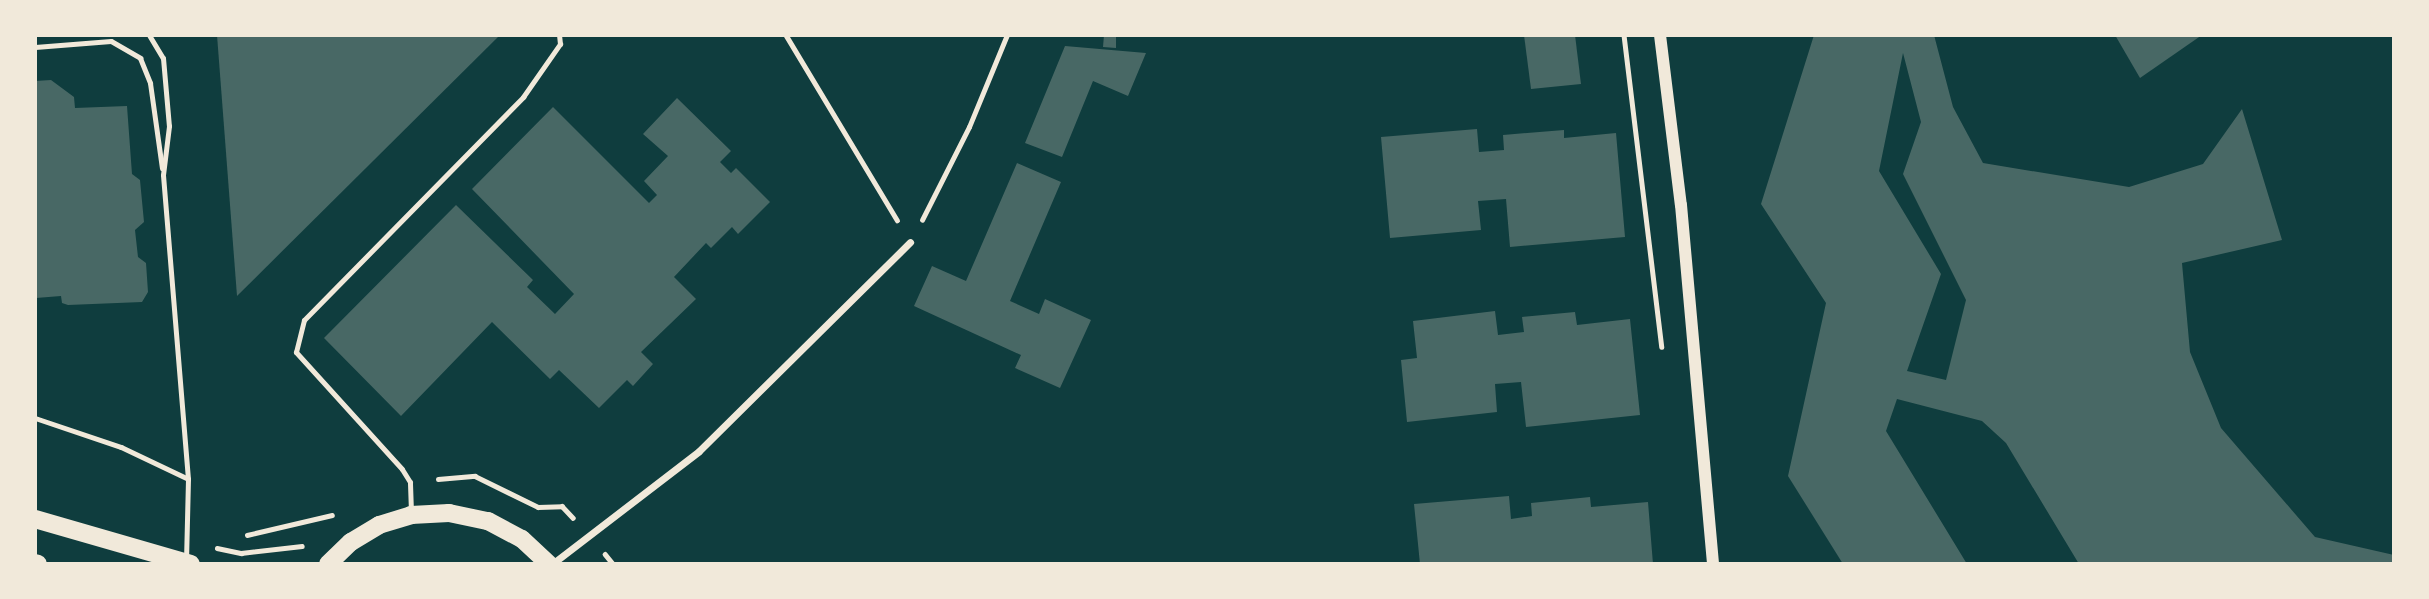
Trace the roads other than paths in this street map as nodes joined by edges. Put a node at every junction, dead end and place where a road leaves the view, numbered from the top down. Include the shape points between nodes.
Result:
1 (149, 35) edge
2 (559, 35) edge
3 (1660, 35) edge
4 (35, 47) edge
5 (163, 175) junction
6 (910, 242) road end
7 (35, 418) edge
8 (188, 479) junction
9 (411, 515) junction
10 (35, 519) edge
11 (186, 563) edge
12 (191, 564) edge
13 (328, 564) edge
14 (551, 564) edge
15 (1713, 564) edge

1 - 5 lane via 163,58 169,125
2 - 9 lane via 560,44 523,97 304,320 296,352 402,469 410,482
3 - 15 street via 1681,205
4 - 5 lane via 111,41 140,58 150,83
5 - 8 lane
6 - 14 street via 699,451
7 - 8 lane via 121,447
8 - 11 lane
9 - 13 main road via 379,525 351,542
9 - 14 main road via 449,513 488,521 522,539
10 - 11 main road
11 - 12 main road

